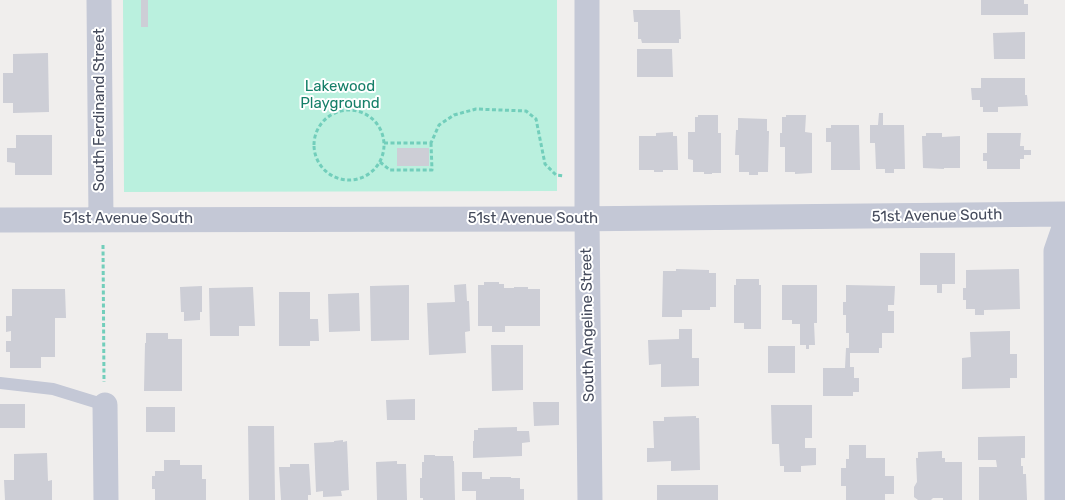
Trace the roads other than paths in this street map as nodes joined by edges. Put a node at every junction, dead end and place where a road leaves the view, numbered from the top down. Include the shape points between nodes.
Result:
1 (99, 0) edge
2 (587, 0) edge
3 (1065, 214) edge
4 (101, 219) junction
5 (586, 219) junction
6 (0, 220) edge
7 (1065, 225) edge
8 (0, 383) edge
9 (104, 398) joint
10 (106, 500) edge
11 (590, 500) edge
12 (1057, 500) edge

1 - 4 street, South Ferdinand Street
2 - 5 street, South Angeline Street
3 - 5 street, 51st Avenue South
4 - 5 street, 51st Avenue South
4 - 6 street, 51st Avenue South
5 - 11 street, South Angeline Street
7 - 12 street via 1056,251
8 - 9 lane
9 - 10 street

